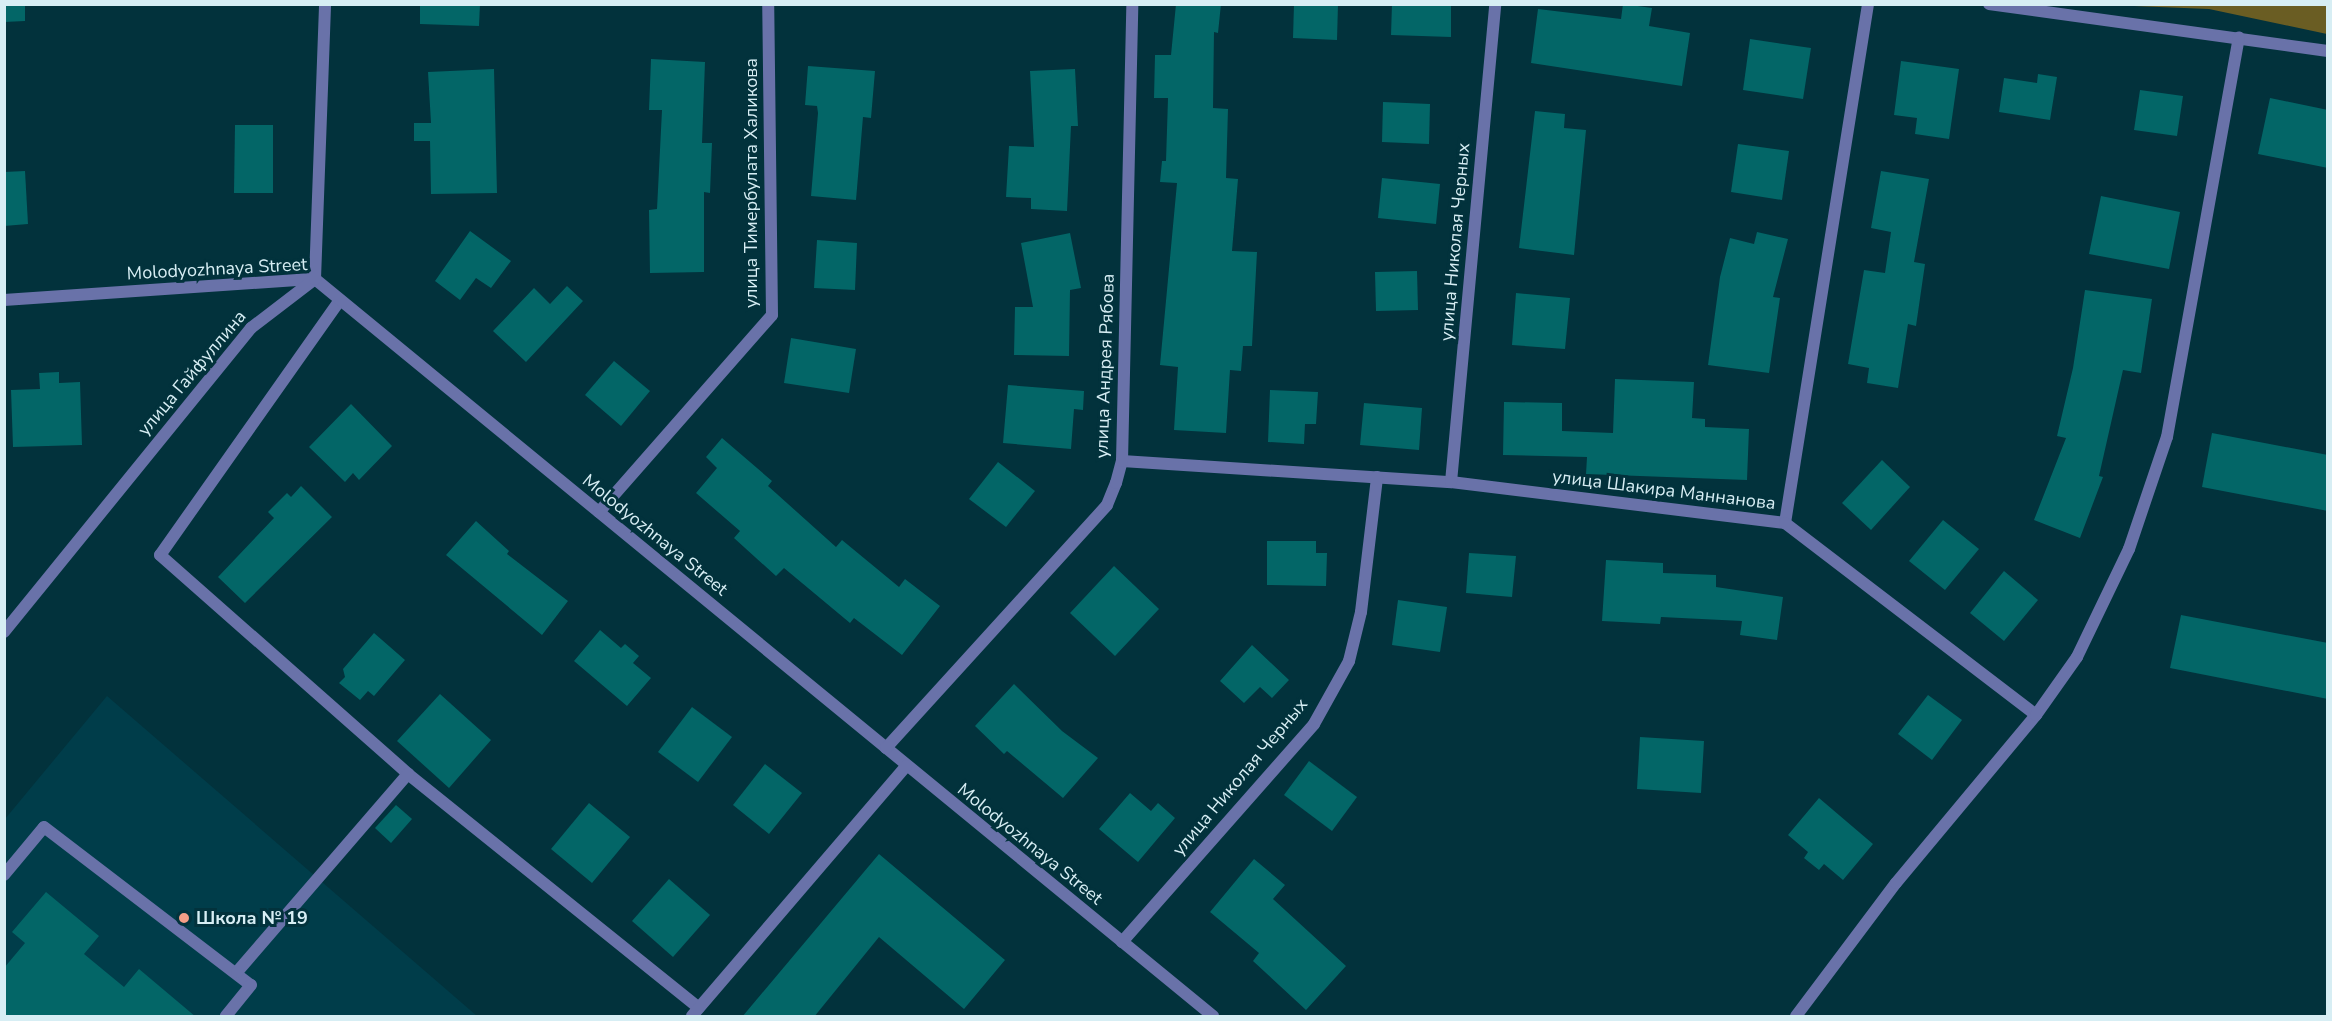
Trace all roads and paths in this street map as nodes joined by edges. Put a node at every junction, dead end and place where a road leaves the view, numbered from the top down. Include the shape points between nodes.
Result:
1 (325, 4) edge
2 (768, 4) edge
3 (1132, 4) edge
4 (1495, 4) edge
5 (1868, 4) edge
6 (1989, 4) edge
7 (2240, 37) junction
8 (2328, 51) edge
9 (315, 279) junction
10 (4, 300) edge
11 (340, 300) junction
12 (1122, 461) junction
13 (1377, 477) junction
14 (1451, 482) junction
15 (599, 512) junction
16 (1785, 523) junction
17 (4, 632) edge
18 (2036, 715) junction
19 (886, 748) junction
20 (906, 766) junction
21 (408, 774) junction
22 (4, 875) edge
23 (1122, 942) junction
24 (237, 972) junction
25 (695, 1012) edge
26 (226, 1017) edge
27 (1213, 1017) edge
28 (1796, 1017) edge

1 - 9 street
2 - 15 street, улица Тимербулата Халикова via 772,315
3 - 12 street, улица Андрея Рябова
4 - 14 street, улица Николая Черных
5 - 16 street, улица Шакира Маннанова
6 - 7 street
7 - 8 street
7 - 18 street via 2167,437 2129,549 2077,657
9 - 10 street, Molodyozhnaya Street
9 - 11 street, Molodyozhnaya Street
9 - 17 street, улица Гайфуллина via 251,328
11 - 15 street, Molodyozhnaya Street
11 - 21 street via 160,555
12 - 13 street, улица Шакира Маннанова
12 - 19 street, улица Андрея Рябова via 1107,505
13 - 14 street, улица Шакира Маннанова
13 - 23 street, улица Николая Черных via 1361,612 1349,661 1314,724
14 - 16 street, улица Шакира Маннанова
15 - 19 street, Molodyozhnaya Street
16 - 18 street
18 - 28 street via 1896,883
19 - 20 street, Molodyozhnaya Street
20 - 23 street, Molodyozhnaya Street
20 - 25 street
21 - 24 street
21 - 25 street
22 - 24 street via 44,827
23 - 27 street, Molodyozhnaya Street
24 - 26 street via 251,985

